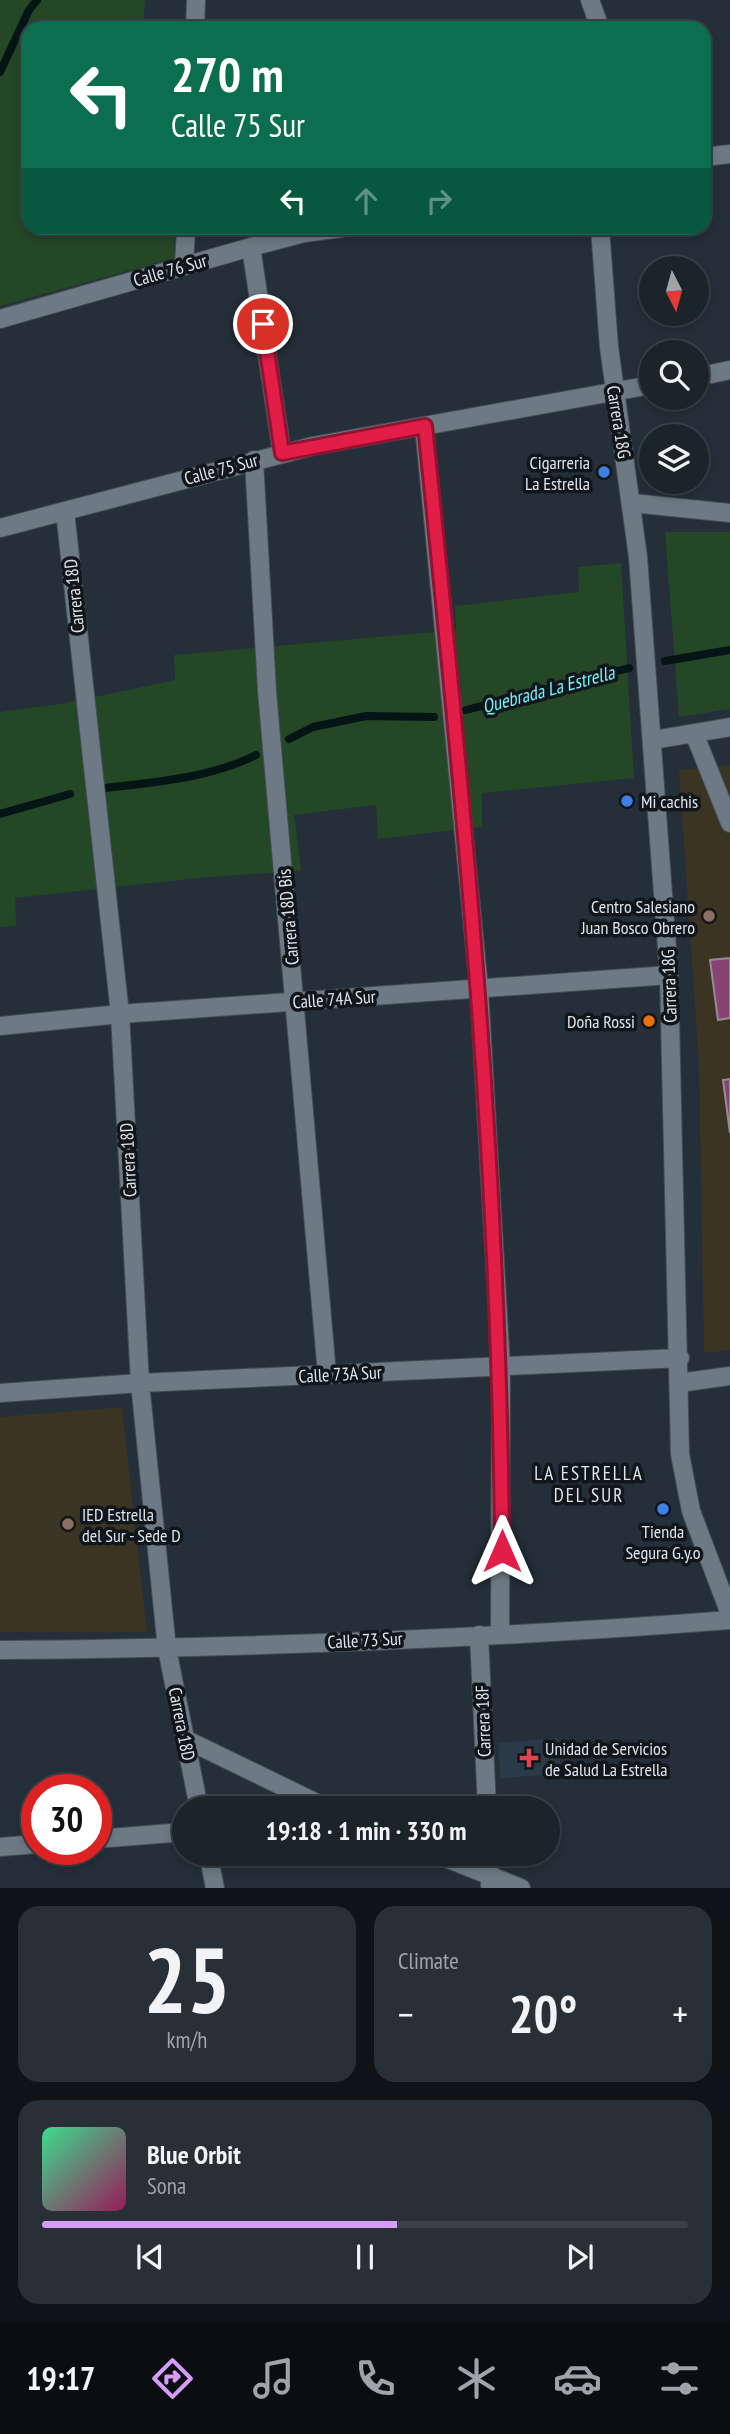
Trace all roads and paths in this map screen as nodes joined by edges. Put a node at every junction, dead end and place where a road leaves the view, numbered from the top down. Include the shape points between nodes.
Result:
1 (196, 0) edge
2 (590, 0) edge
3 (195, 21) edge
4 (598, 21) edge
5 (730, 154) edge
6 (711, 156) edge
7 (186, 235) edge
8 (296, 235) edge
9 (601, 235) edge
10 (251, 247) junction
11 (184, 266) junction
12 (0, 318) edge
13 (730, 370) edge
14 (709, 374) edge
15 (639, 387) edge
16 (615, 392) junction
17 (425, 426) junction
18 (282, 453) junction
19 (254, 460) junction
20 (632, 503) junction
21 (65, 511) junction
22 (730, 513) edge
23 (0, 527) edge
24 (730, 727) edge
25 (694, 733) junction
26 (653, 740) junction
27 (730, 823) edge
28 (669, 975) junction
29 (479, 989) junction
30 (296, 1002) junction
31 (120, 1014) junction
32 (0, 1026) edge
33 (680, 1358) junction
34 (501, 1367) junction
35 (327, 1374) junction
36 (730, 1376) edge
37 (679, 1382) junction
38 (140, 1383) junction
39 (0, 1393) edge
40 (730, 1614) edge
41 (730, 1620) edge
42 (500, 1633) junction
43 (479, 1635) junction
44 (167, 1649) junction
45 (0, 1650) edge
46 (185, 1739) junction
47 (197, 1796) edge
48 (302, 1796) edge
49 (486, 1796) edge
50 (172, 1833) edge
51 (112, 1838) edge
52 (21, 1845) edge
53 (0, 1847) edge
54 (211, 1866) edge
55 (459, 1866) edge
56 (490, 1882) edge
57 (215, 1888) edge
58 (521, 1888) edge

1 - 3 street
2 - 4 street
5 - 6 street
7 - 11 street
8 - 10 street, Calle 76 Sur
9 - 16 street, Carrera 18G
10 - 11 street, Calle 76 Sur
10 - 18 street
11 - 12 street, Calle 76 Sur
13 - 14 street
15 - 16 street, Calle 75 Sur
16 - 17 street, Calle 75 Sur
16 - 20 street, Carrera 18G
17 - 18 street, Calle 75 Sur
17 - 29 street
18 - 19 street, Calle 75 Sur
19 - 21 street, Calle 75 Sur
19 - 30 street, Carrera 18D Bis via 268,691
20 - 22 street
20 - 26 street, Carrera 18G
21 - 23 street, Calle 75 Sur
21 - 31 street, Carrera 18D
24 - 25 street
25 - 26 street
25 - 27 street
26 - 28 street, Carrera 18G
28 - 29 street, Calle 74A Sur
28 - 33 street, Carrera 18G
29 - 30 street, Calle 74A Sur
29 - 34 street
30 - 31 street, Calle 74A Sur
30 - 35 street, Carrera 18D Bis
31 - 32 street, Calle 74A Sur
31 - 38 street, Carrera 18D
33 - 34 street, Calle 73A Sur
33 - 37 street, Carrera 18G
34 - 35 street, Calle 73A Sur
34 - 42 street
35 - 38 street, Calle 73A Sur
36 - 37 street
37 - 40 street, Carrera 18G via 680,1454 688,1499
38 - 39 street, Calle 73A Sur
38 - 44 street, Carrera 18D
41 - 42 street, Calle 73 Sur
42 - 43 street, Calle 73 Sur
43 - 44 street, Calle 73 Sur
43 - 49 street, Carrera 18F
44 - 45 street, Calle 73 Sur
44 - 46 street, Carrera 18D
46 - 47 street, Carrera 18D
46 - 48 street
50 - 51 street
52 - 53 street
54 - 57 street
55 - 56 street
56 - 58 street

